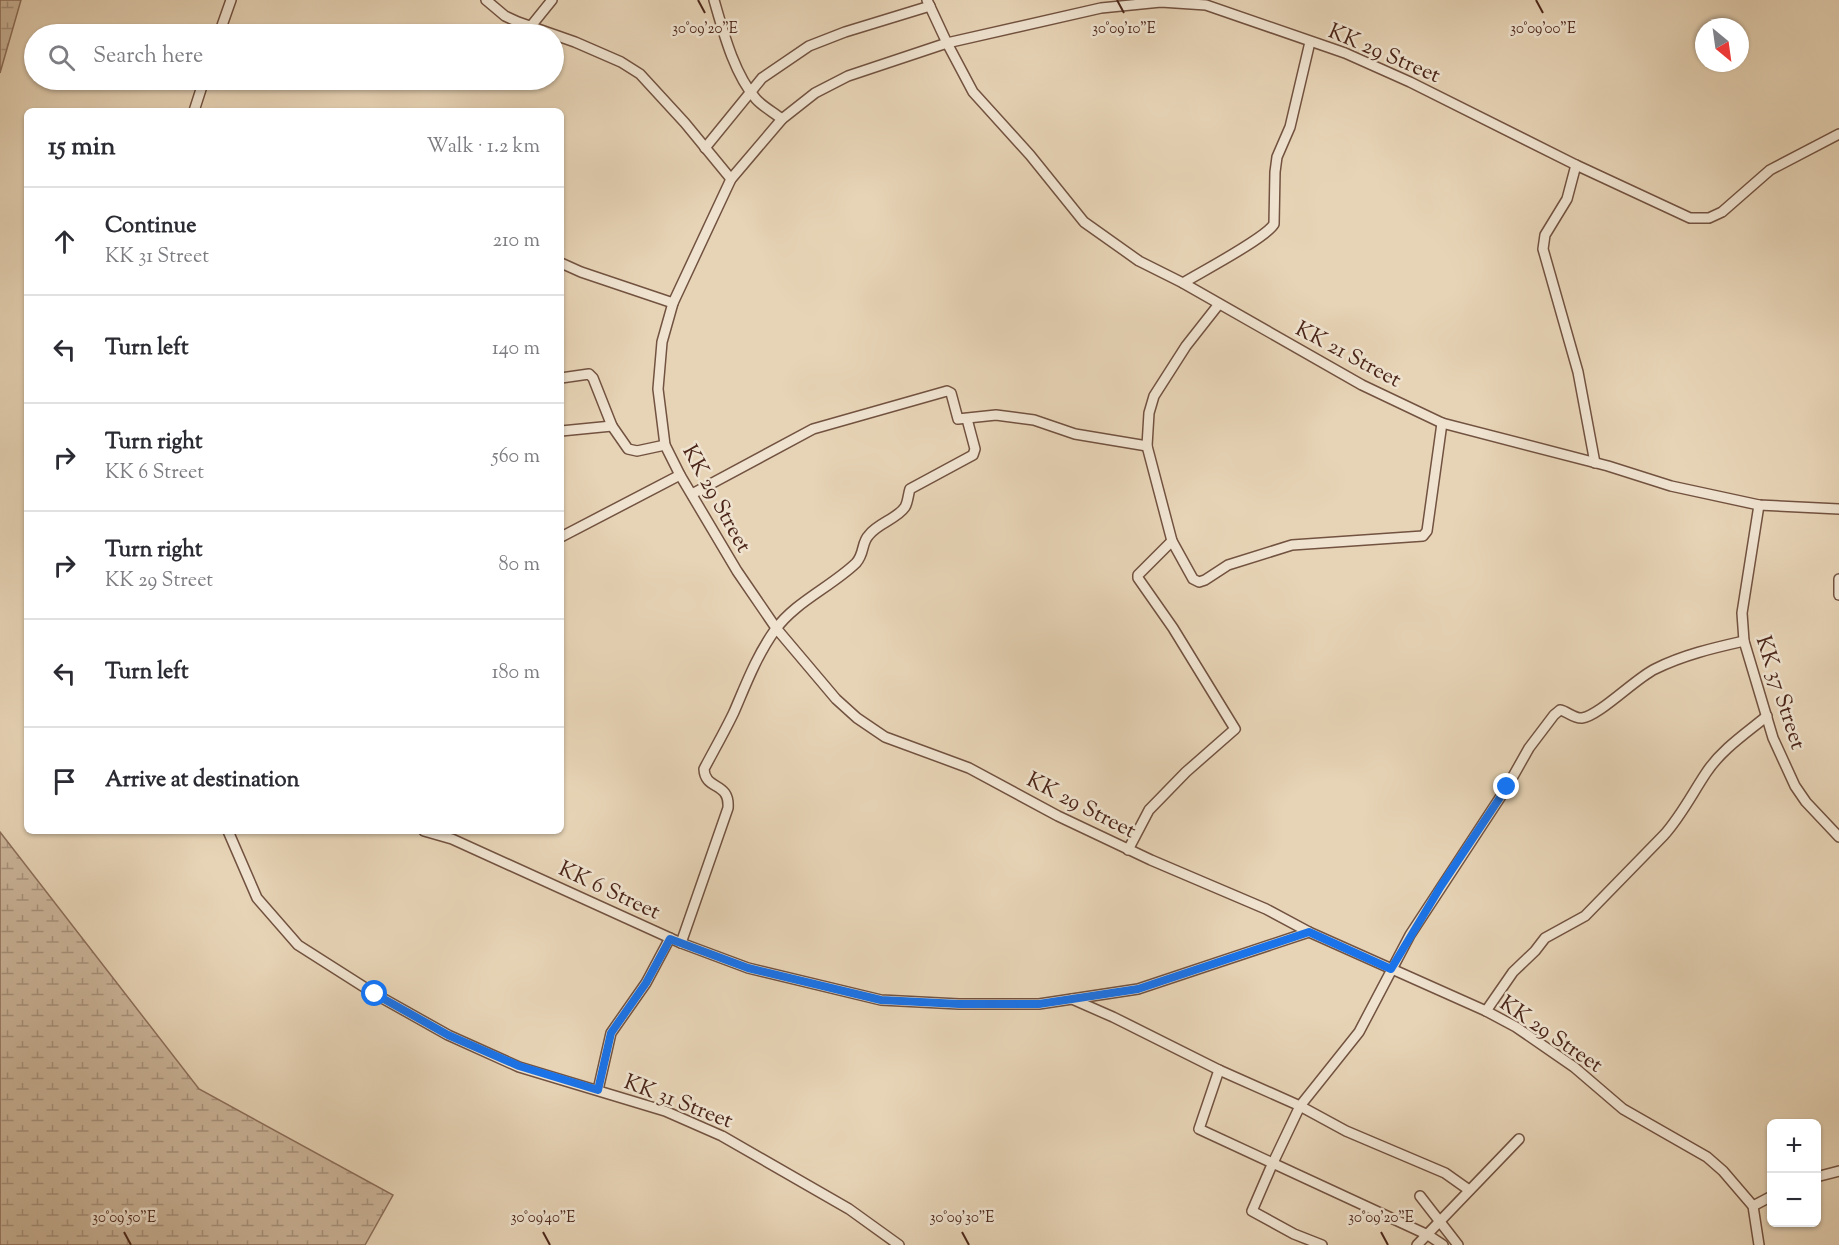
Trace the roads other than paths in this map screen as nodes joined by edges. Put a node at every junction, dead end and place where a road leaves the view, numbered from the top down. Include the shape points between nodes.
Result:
1 (231, 0) edge
2 (486, 0) edge
3 (552, 0) edge
4 (714, 0) edge
5 (928, 3) edge
6 (223, 24) edge
7 (526, 24) edge
8 (533, 24) edge
9 (564, 39) edge
10 (1310, 42) junction
11 (946, 43) junction
12 (201, 90) edge
13 (751, 93) junction
14 (195, 108) edge
15 (782, 118) junction
16 (1839, 134) edge
17 (705, 148) junction
18 (1576, 165) junction
19 (732, 179) junction
20 (564, 264) edge
21 (1183, 283) junction
22 (673, 303) junction
23 (1219, 304) junction
24 (564, 377) edge
25 (967, 419) junction
26 (1442, 423) junction
27 (612, 426) junction
28 (564, 430) edge
29 (665, 445) junction
30 (1148, 446) junction
31 (1595, 463) junction
32 (680, 475) junction
33 (692, 494) junction
34 (1759, 505) junction
35 (1839, 509) edge
36 (564, 535) edge
37 (1173, 541) junction
38 (1839, 579) edge
39 (1839, 595) edge
40 (776, 628) junction
41 (1744, 641) junction
42 (1767, 716) junction
43 (229, 834) edge
44 (434, 834) edge
45 (1839, 837) edge
46 (1128, 850) junction
47 (1309, 932) junction
48 (670, 939) junction
49 (681, 943) junction
50 (1391, 969) junction
51 (1072, 999) junction
52 (1486, 1011) junction
53 (1219, 1070) junction
54 (598, 1090) junction
55 (1300, 1106) junction
56 (1519, 1139) dead end
57 (1273, 1162) junction
58 (1839, 1171) edge
59 (1821, 1176) edge
60 (1469, 1190) junction
61 (1420, 1196) dead end
62 (1767, 1199) edge
63 (1753, 1206) junction
64 (1442, 1222) junction
65 (1428, 1235) junction
66 (899, 1245) edge
67 (1322, 1245) edge
68 (1417, 1245) edge
69 (1443, 1245) edge
70 (1458, 1245) edge
71 (1759, 1245) edge

1 - 6 street
2 - 7 street via 506,16
3 - 8 street
4 - 13 street via 729,51
5 - 11 street, KK 21 Street
5 - 13 street via 809,46 762,78
9 - 17 street via 621,62 640,74
10 - 11 street, KK 29 Street via 1206,5 1161,2 1101,8
10 - 18 street, KK 29 Street via 1410,82
10 - 21 street via 1290,128 1278,157 1271,230
11 - 15 street, KK 29 Street via 848,75
11 - 21 street, KK 21 Street via 973,92 1084,222 1139,261
12 - 14 street
13 - 15 street
13 - 17 street
15 - 19 street, KK 29 Street
16 - 18 street, KK 29 Street via 1770,170 1722,212 1709,218 1690,218
17 - 19 street
18 - 31 street via 1567,199 1545,235 1543,249 1578,372
19 - 22 street, KK 29 Street
20 - 22 street
21 - 23 street, KK 21 Street
22 - 29 street, KK 29 Street via 662,342 658,389
23 - 26 street, KK 21 Street via 1362,385
23 - 30 street via 1154,396
24 - 27 street via 589,374 593,378
25 - 30 street via 996,415 1034,420 1075,434
25 - 33 street via 956,416 951,393 940,392 813,429
25 - 40 street via 973,455 910,489 905,507 867,537 858,561
26 - 31 street, KK 21 Street
26 - 37 street via 1424,536 1292,545 1228,565 1199,582 1193,579
27 - 28 street
27 - 29 street via 628,449
29 - 32 street, KK 29 Street
30 - 37 street
31 - 34 street, KK 21 Street via 1671,486
32 - 33 street, KK 29 Street
32 - 36 street
33 - 40 street, KK 29 Street via 737,572
34 - 35 street, KK 21 Street
34 - 41 street, KK 37 Street via 1743,613
37 - 46 street via 1138,578 1235,729 1149,810
38 - 39 street
40 - 46 street, KK 29 Street via 836,699 885,736 969,768
40 - 49 street via 704,769 704,776 726,794 728,808
41 - 42 street, KK 37 Street
41 - 50 street via 1652,670 1585,717 1564,710 1557,712 1529,748
42 - 45 street, KK 37 Street via 1799,793
42 - 52 street via 1707,772 1675,824 1585,916 1545,938 1509,977
43 - 54 street, KK 31 Street via 257,898 298,945 448,1035 519,1066
44 - 48 street, KK 6 Street
46 - 47 street, KK 29 Street via 1266,909
47 - 50 street, KK 29 Street
47 - 51 street, KK 6 Street via 1138,989
48 - 49 street, KK 6 Street
48 - 54 street via 646,983 611,1033
49 - 51 street, KK 6 Street via 748,968 881,1000 1039,1004
50 - 52 street, KK 29 Street
50 - 55 street via 1359,1032
51 - 53 street
52 - 63 street, KK 29 Street via 1574,1067 1623,1109 1707,1157
53 - 55 street
53 - 57 street via 1199,1129
54 - 66 street, KK 31 Street via 665,1111 722,1136 849,1209
55 - 57 street
55 - 60 street via 1346,1131 1445,1173
56 - 60 street
57 - 65 street
57 - 67 street via 1252,1211
58 - 59 street
60 - 64 street
61 - 64 street
62 - 63 street
63 - 71 street
64 - 65 street
64 - 70 street
65 - 68 street
65 - 69 street

